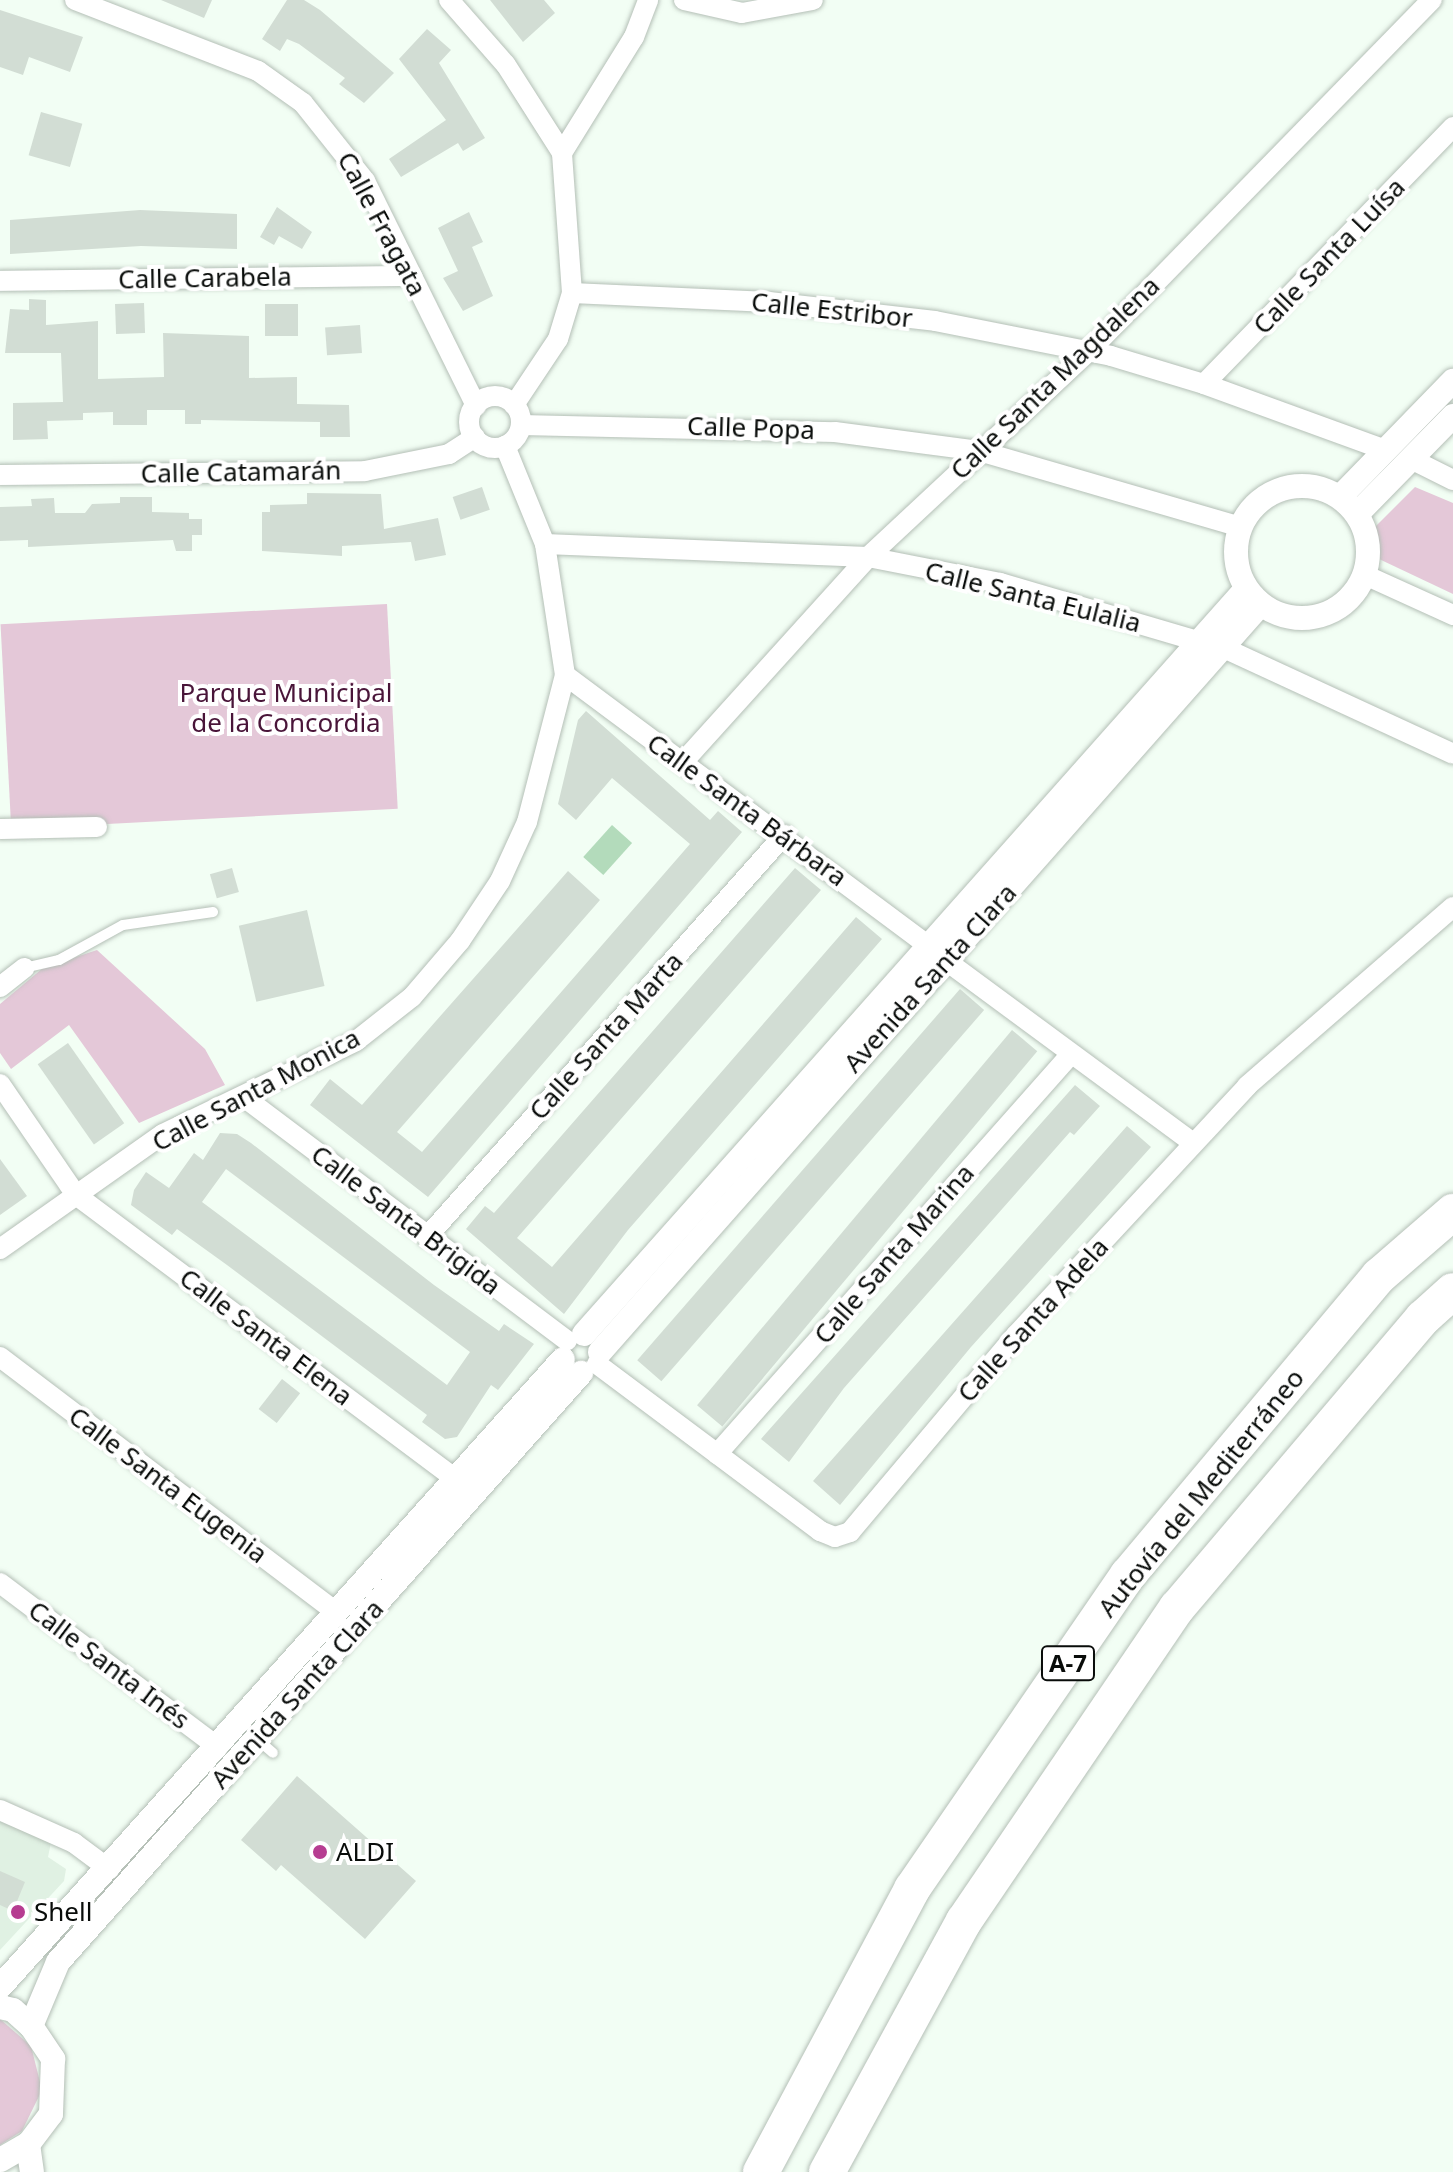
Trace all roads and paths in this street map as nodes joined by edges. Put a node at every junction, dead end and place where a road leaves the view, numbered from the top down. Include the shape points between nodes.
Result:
1 (75, 0) edge
2 (449, 0) edge
3 (648, 0) edge
4 (684, 0) edge
5 (813, 0) edge
6 (1432, 0) edge
7 (1453, 127) edge
8 (562, 153) junction
9 (411, 276) junction
10 (0, 281) edge
11 (572, 293) junction
12 (1089, 351) junction
13 (1453, 381) edge
14 (1204, 384) junction
15 (514, 405) junction
16 (476, 406) junction
17 (1453, 416) edge
18 (521, 425) junction
19 (475, 437) junction
20 (505, 446) junction
21 (1385, 450) junction
22 (979, 451) junction
23 (1411, 459) junction
24 (0, 475) edge
25 (1453, 480) edge
26 (1348, 506) junction
27 (1240, 527) junction
28 (545, 544) junction
29 (868, 557) junction
30 (1365, 575) junction
31 (1253, 597) junction
32 (1453, 615) edge
33 (1197, 641) junction
34 (1224, 648) junction
35 (565, 675) junction
36 (1453, 754) edge
37 (683, 762) junction
38 (97, 827) dead end
39 (0, 829) edge
40 (784, 835) junction
41 (1453, 907) edge
42 (213, 912) dead end
43 (937, 953) junction
44 (24, 968) joint
45 (0, 987) edge
46 (1071, 1054) junction
47 (0, 1084) edge
48 (245, 1098) junction
49 (1193, 1143) junction
50 (76, 1195) junction
51 (1453, 1212) edge
52 (427, 1237) junction
53 (0, 1249) edge
54 (1453, 1291) edge
55 (582, 1354) junction
56 (0, 1357) edge
57 (717, 1454) junction
58 (456, 1479) junction
59 (0, 1583) edge
60 (337, 1613) junction
61 (218, 1747) junction
62 (0, 1810) edge
63 (118, 1877) junction
64 (0, 1987) edge
65 (0, 2007) edge
66 (31, 2026) junction
67 (28, 2144) junction
68 (0, 2160) edge
69 (32, 2172) edge
70 (761, 2172) edge
71 (827, 2172) edge

1 - 9 street, Calle Fragata via 258,71 303,103 365,181
2 - 8 street via 506,65
3 - 8 street via 634,37
4 - 5 street via 742,13
6 - 12 street, Calle Santa Magdalena
7 - 14 street, Calle Santa Luísa
8 - 11 street
9 - 10 street, Calle Carabela
9 - 16 street, Calle Fragata
11 - 12 street, Calle Estribor via 769,302 935,321
11 - 15 street via 558,339
12 - 14 street, Calle Estribor
12 - 22 street, Calle Santa Magdalena
13 - 21 street
14 - 21 street, Calle Estribor
15 - 16 street via 495,396
15 - 18 street
16 - 19 street via 470,417
17 - 23 street
18 - 20 street
18 - 22 street, Calle Popa via 835,432
19 - 20 street via 492,448
19 - 24 street, Calle Catamarán via 449,454 365,471
20 - 28 street, Calle Santa Monica
21 - 26 street
22 - 27 street, Calle Popa
22 - 29 street, Calle Santa Magdalena
23 - 25 street
23 - 26 street
26 - 27 street via 1318,487 1294,485 1271,492
26 - 30 street via 1369,554
27 - 31 street via 1235,550
28 - 29 street, Calle Santa Eulalia
28 - 35 street, Calle Santa Monica
29 - 33 street, Calle Santa Eulalia via 1000,583
29 - 37 street, Calle Santa Magdalena
30 - 31 street via 1353,596 1335,611 1311,619 1281,616
30 - 32 street
31 - 33 street, Avenida Santa Clara
31 - 34 street, Avenida Santa Clara
33 - 43 street, Avenida Santa Clara
34 - 36 street
34 - 43 street, Avenida Santa Clara
35 - 37 street, Calle Santa Bárbara
35 - 48 street, Calle Santa Monica via 527,822 500,881 460,941 412,997 356,1041
37 - 40 street, Calle Santa Bárbara
38 - 39 street
40 - 43 street, Calle Santa Bárbara
40 - 52 street, Calle Santa Marta
41 - 49 street, Calle Santa Adela via 1247,1086
42 - 44 lane via 123,925 59,960
43 - 46 street, Calle Santa Bárbara
43 - 55 street, Avenida Santa Clara
44 - 45 street
46 - 49 street, Calle Santa Bárbara
46 - 57 street, Calle Santa Marina
47 - 50 street, Calle Santa Elena
48 - 50 street, Calle Santa Monica via 163,1134
48 - 52 street, Calle Santa Brigida
49 - 57 street, Calle Santa Adela via 1016,1335 850,1532 835,1537 820,1531
50 - 53 street, Calle Santa Monica
50 - 58 street, Calle Santa Elena
51 - 70 highway, Autovía del Mediterráneo / A-7 via 1379,1276 1128,1575 912,1889
52 - 55 street, Calle Santa Brigida
54 - 71 highway, Autovía del Mediterráneo / A-7 via 1423,1318 1177,1608 964,1921
55 - 57 street, Calle Santa Adela
55 - 58 street, Avenida Santa Clara
55 - 63 street, Avenida Santa Clara via 265,1746
56 - 60 street, Calle Santa Eugenia
58 - 60 street, Avenida Santa Clara
59 - 61 street, Calle Santa Inés
60 - 61 street, Avenida Santa Clara
61 - 63 street, Avenida Santa Clara
62 - 63 street via 74,1843
63 - 64 street, Avenida Santa Clara
63 - 66 street, Avenida Santa Clara via 58,1962
65 - 66 street via 13,2010
66 - 67 street via 53,2059 51,2114
67 - 68 street
67 - 69 street

